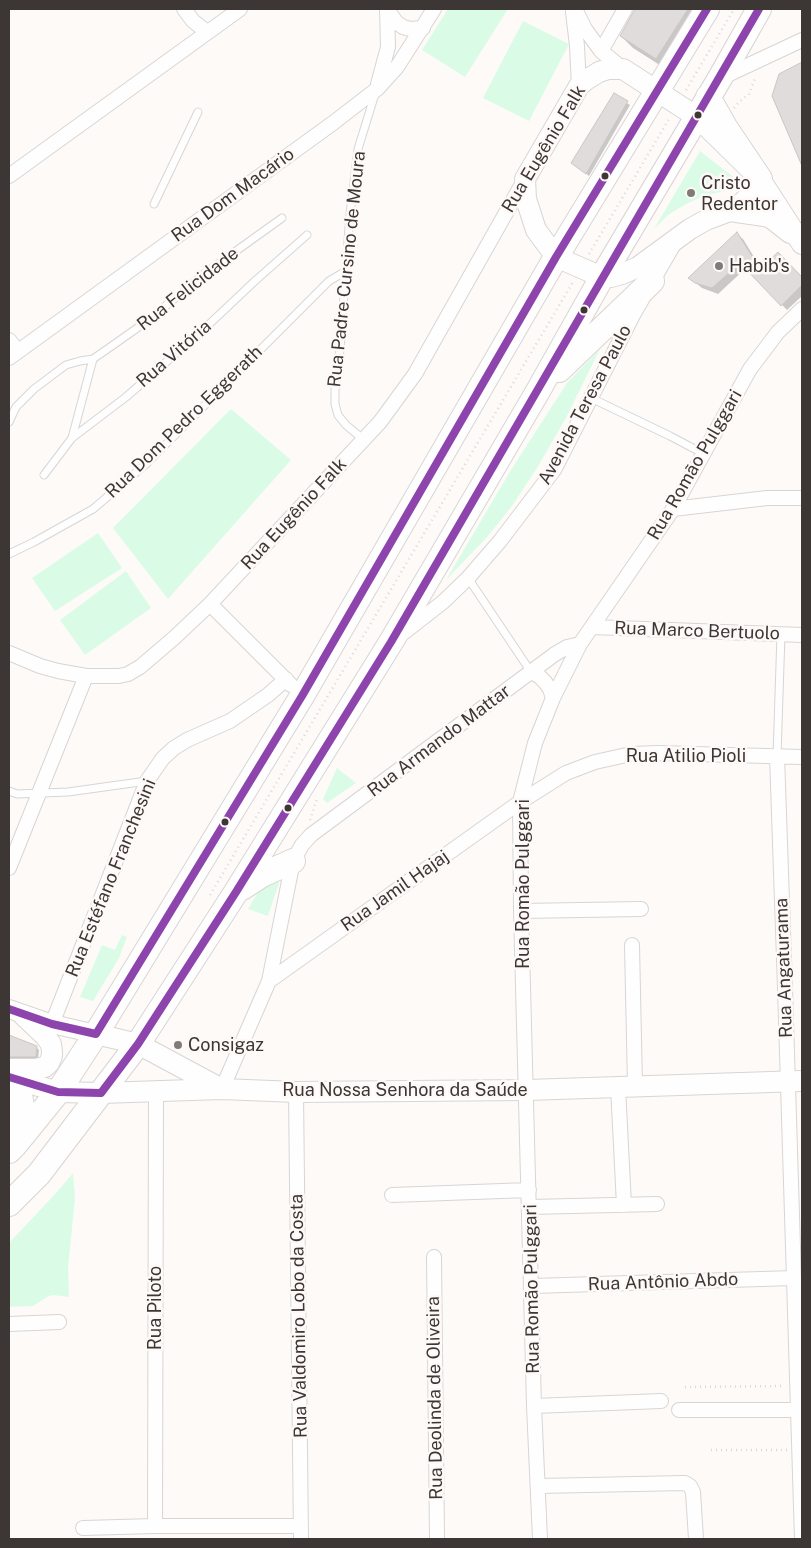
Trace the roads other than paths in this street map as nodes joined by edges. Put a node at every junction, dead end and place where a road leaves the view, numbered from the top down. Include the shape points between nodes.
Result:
1 (184, 9) edge
2 (240, 9) edge
3 (387, 9) edge
4 (434, 9) edge
5 (574, 9) edge
6 (625, 9) edge
7 (707, 9) edge
8 (759, 9) edge
9 (423, 28) junction
10 (207, 32) junction
11 (802, 40) edge
12 (601, 50) junction
13 (623, 69) junction
14 (580, 86) junction
15 (377, 89) junction
16 (658, 91) junction
17 (701, 99) junction
18 (198, 112) dead end
19 (9, 176) edge
20 (525, 179) junction
21 (760, 179) junction
22 (154, 204) dead end
23 (730, 211) junction
24 (282, 218) dead end
25 (498, 226) junction
26 (536, 230) junction
27 (307, 235) dead end
28 (678, 238) junction
29 (800, 241) edge
30 (556, 257) junction
31 (346, 271) junction
32 (591, 272) junction
33 (652, 281) junction
34 (802, 309) edge
35 (9, 340) edge
36 (13, 354) edge
37 (93, 359) junction
38 (538, 391) junction
39 (591, 398) junction
40 (9, 422) edge
41 (72, 438) junction
42 (364, 440) junction
43 (704, 454) junction
44 (44, 475) dead end
45 (802, 498) edge
46 (673, 509) junction
47 (9, 554) edge
48 (468, 578) junction
49 (210, 604) junction
50 (592, 627) junction
51 (781, 634) junction
52 (802, 635) edge
53 (391, 642) junction
54 (580, 644) junction
55 (9, 653) edge
56 (531, 672) junction
57 (86, 676) junction
58 (286, 679) junction
59 (302, 696) junction
60 (552, 698) junction
61 (777, 756) junction
62 (802, 757) edge
63 (147, 781) junction
64 (9, 791) edge
65 (39, 794) junction
66 (520, 802) junction
67 (297, 853) junction
68 (9, 868) edge
69 (236, 892) junction
70 (641, 909) dead end
71 (521, 911) junction
72 (632, 945) dead end
73 (269, 980) junction
74 (16, 1012) edge
75 (52, 1024) junction
76 (96, 1034) junction
77 (138, 1044) junction
78 (10, 1075) edge
79 (795, 1081) edge
80 (627, 1087) junction
81 (222, 1089) junction
82 (156, 1090) junction
83 (527, 1090) junction
84 (58, 1092) junction
85 (100, 1092) junction
86 (296, 1092) junction
87 (12, 1148) edge
88 (529, 1190) junction
89 (392, 1195) dead end
90 (9, 1204) edge
91 (656, 1204) dead end
92 (624, 1205) junction
93 (530, 1207) junction
94 (434, 1257) dead end
95 (794, 1278) junction
96 (532, 1286) junction
97 (58, 1322) dead end
98 (9, 1324) edge
99 (661, 1401) dead end
100 (534, 1406) junction
101 (679, 1410) dead end
102 (800, 1411) edge
103 (538, 1486) junction
104 (155, 1526) junction
105 (83, 1528) dead end
106 (301, 1532) edge
107 (437, 1539) edge
108 (540, 1539) edge
109 (696, 1539) edge
110 (802, 1539) edge

1 - 10 street
2 - 10 street
3 - 9 street via 403,27
3 - 15 street via 388,46
4 - 9 street, Rua Dom Macário
5 - 12 street
5 - 14 street
6 - 12 street
7 - 16 highway
8 - 17 highway
9 - 15 street, Rua Dom Macário via 397,67
10 - 19 street
11 - 17 street via 760,60
12 - 13 street
13 - 14 main road, Rua Eugênio Falk via 599,72
13 - 16 main road
14 - 20 main road, Rua Eugênio Falk
15 - 31 lane, Rua Padre Cursino de Moura via 358,148
15 - 36 street, Rua Dom Macário
16 - 17 main road
16 - 30 highway
17 - 21 main road
17 - 21 highway via 723,122
17 - 32 highway
18 - 22 lane
20 - 25 street, Rua Eugênio Falk
20 - 26 main road via 526,198
21 - 23 main road, Avenida Teresa Paulo via 753,192
21 - 29 main road
23 - 28 main road, Avenida Teresa Paulo via 706,220
23 - 29 main road, Avenida Teresa Paulo via 771,218
24 - 37 lane, Rua Felicidade
25 - 26 street, Rua Eugênio Falk via 508,218 518,216
25 - 42 street, Rua Eugênio Falk via 415,374
26 - 30 main road
27 - 41 lane, Rua Vitória via 126,397
28 - 32 main road via 638,267 622,274 611,276
28 - 33 street, Avenida Teresa Paulo
30 - 32 main road
30 - 59 highway
31 - 42 lane, Rua Padre Cursino de Moura via 335,404 338,415
31 - 47 lane, Rua Dom Pedro Eggerath via 329,280 146,464 93,509
32 - 38 highway
33 - 38 highway
33 - 39 street, Avenida Teresa Paulo
34 - 43 street, Rua Romão Pulggari via 761,352
35 - 36 street
37 - 40 lane, Rua Felicidade via 66,366 34,389 16,407
37 - 41 lane
38 - 53 highway
39 - 43 lane
39 - 48 street, Avenida Teresa Paulo via 554,470
41 - 44 lane, Rua Vitória
42 - 49 street, Rua Eugênio Falk
43 - 46 street, Rua Romão Pulggari
45 - 46 street via 767,498
46 - 50 street, Rua Romão Pulggari
48 - 53 street, Avenida Teresa Paulo
48 - 56 lane
49 - 57 street, Rua Eugênio Falk via 128,674
49 - 58 street
50 - 51 street, Rua Marco Bertuolo
50 - 54 street, Rua Romão Pulggari
51 - 52 street, Rua Marco Bertuolo
51 - 61 lane
53 - 69 highway
54 - 56 street, Rua Armando Mattar via 567,647
54 - 60 street, Rua Romão Pulggari
55 - 57 street, Rua Eugênio Falk via 58,672
56 - 60 street via 545,682
56 - 67 street, Rua Armando Mattar via 312,836
57 - 65 street
58 - 59 street
58 - 63 street, Rua Estéfano Franchesini via 230,721 174,748
59 - 76 highway
60 - 66 street, Rua Romão Pulggari via 535,743
61 - 62 street, Rua Atilio Pioli
61 - 66 street, Rua Atilio Pioli via 631,754 566,773
61 - 79 street, Rua Angaturama
63 - 65 lane
63 - 75 street, Rua Estéfano Franchesini
64 - 65 lane
65 - 68 street
66 - 71 street, Rua Romão Pulggari
66 - 73 street, Rua Jamil Hajaj
67 - 69 highway
67 - 73 street
69 - 77 highway
70 - 71 street
71 - 83 street, Rua Romão Pulggari
72 - 80 street
73 - 81 street
74 - 75 street
74 - 78 main road via 45,1036 51,1044 52,1056 45,1067
75 - 76 street
76 - 77 main road
76 - 84 highway
77 - 81 main road
77 - 85 highway
78 - 84 main road, Rua Nossa Senhora da Saúde
78 - 87 highway via 22,1106 21,1123
79 - 80 main road, Rua Nossa Senhora da Saúde
79 - 95 street, Rua Angaturama
80 - 83 main road, Rua Nossa Senhora da Saúde
80 - 92 street
81 - 82 main road, Rua Nossa Senhora da Saúde
81 - 86 main road, Rua Nossa Senhora da Saúde
82 - 85 main road, Rua Nossa Senhora da Saúde
82 - 104 street, Rua Piloto
83 - 86 main road, Rua Nossa Senhora da Saúde
83 - 88 street, Rua Romão Pulggari
84 - 85 main road, Rua Nossa Senhora da Saúde
84 - 87 highway
85 - 90 highway via 38,1174
86 - 106 street, Rua Valdomiro Lobo da Costa
88 - 89 street
88 - 93 street, Rua Romão Pulggari
91 - 92 street
92 - 93 street
93 - 96 street, Rua Romão Pulggari
94 - 107 street, Rua Deolinda de Oliveira
95 - 96 street, Rua Antônio Abdo
95 - 102 street, Rua Angaturama
96 - 100 street, Rua Romão Pulggari
97 - 98 street
99 - 100 street
100 - 103 street, Rua Romão Pulggari
101 - 102 street
102 - 110 street, Rua Angaturama
103 - 108 street, Rua Romão Pulggari
103 - 109 street via 685,1483 693,1492
104 - 105 street
104 - 106 street

